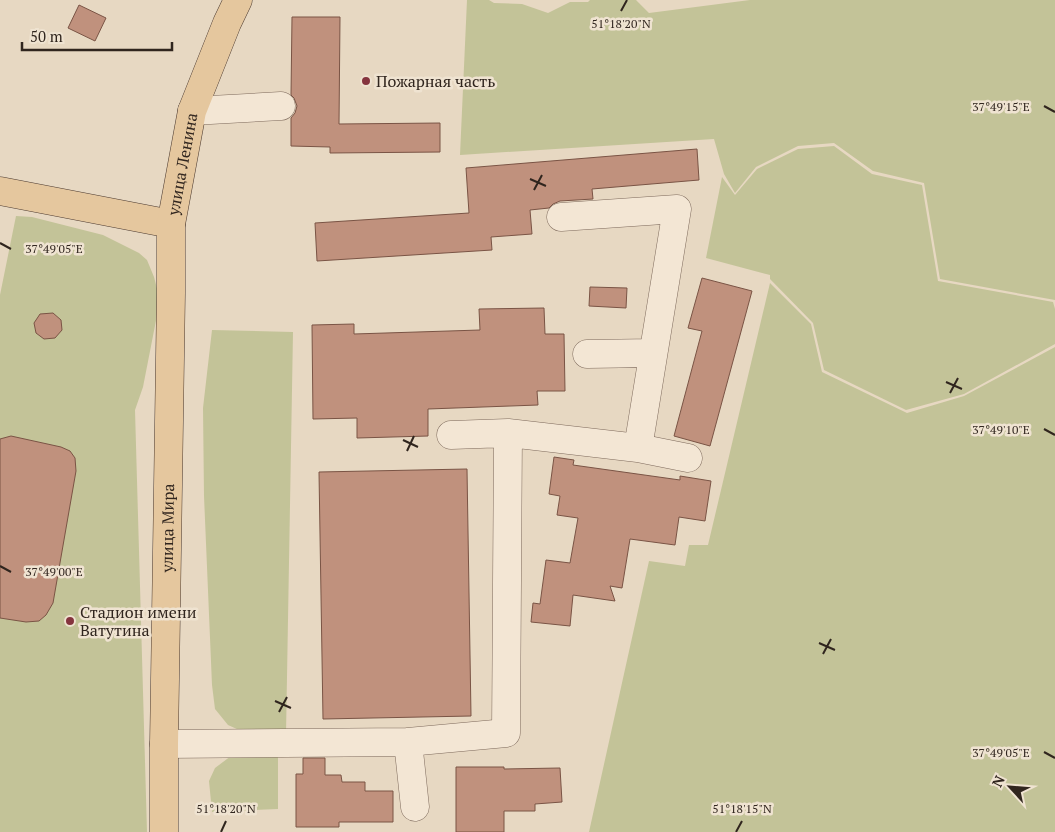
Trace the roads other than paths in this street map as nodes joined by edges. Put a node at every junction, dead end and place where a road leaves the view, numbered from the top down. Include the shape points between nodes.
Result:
1 (238, 0) edge
2 (281, 106) dead end
3 (192, 111) junction
4 (0, 191) edge
5 (561, 217) dead end
6 (171, 224) junction
7 (587, 354) dead end
8 (654, 354) junction
9 (508, 433) junction
10 (451, 434) dead end
11 (638, 448) junction
12 (688, 458) dead end
13 (408, 742) junction
14 (164, 744) junction
15 (415, 806) dead end
16 (164, 832) edge

1 - 3 main road, улица Ленина
2 - 3 lane
3 - 6 main road, улица Ленина
4 - 6 main road, улица Ленина
5 - 8 lane via 677,209
6 - 14 main road, улица Мира
7 - 8 lane
8 - 11 lane
9 - 10 lane
9 - 11 lane
9 - 13 lane via 506,733
11 - 12 lane
13 - 14 lane
13 - 15 lane
14 - 16 main road, улица Мира

